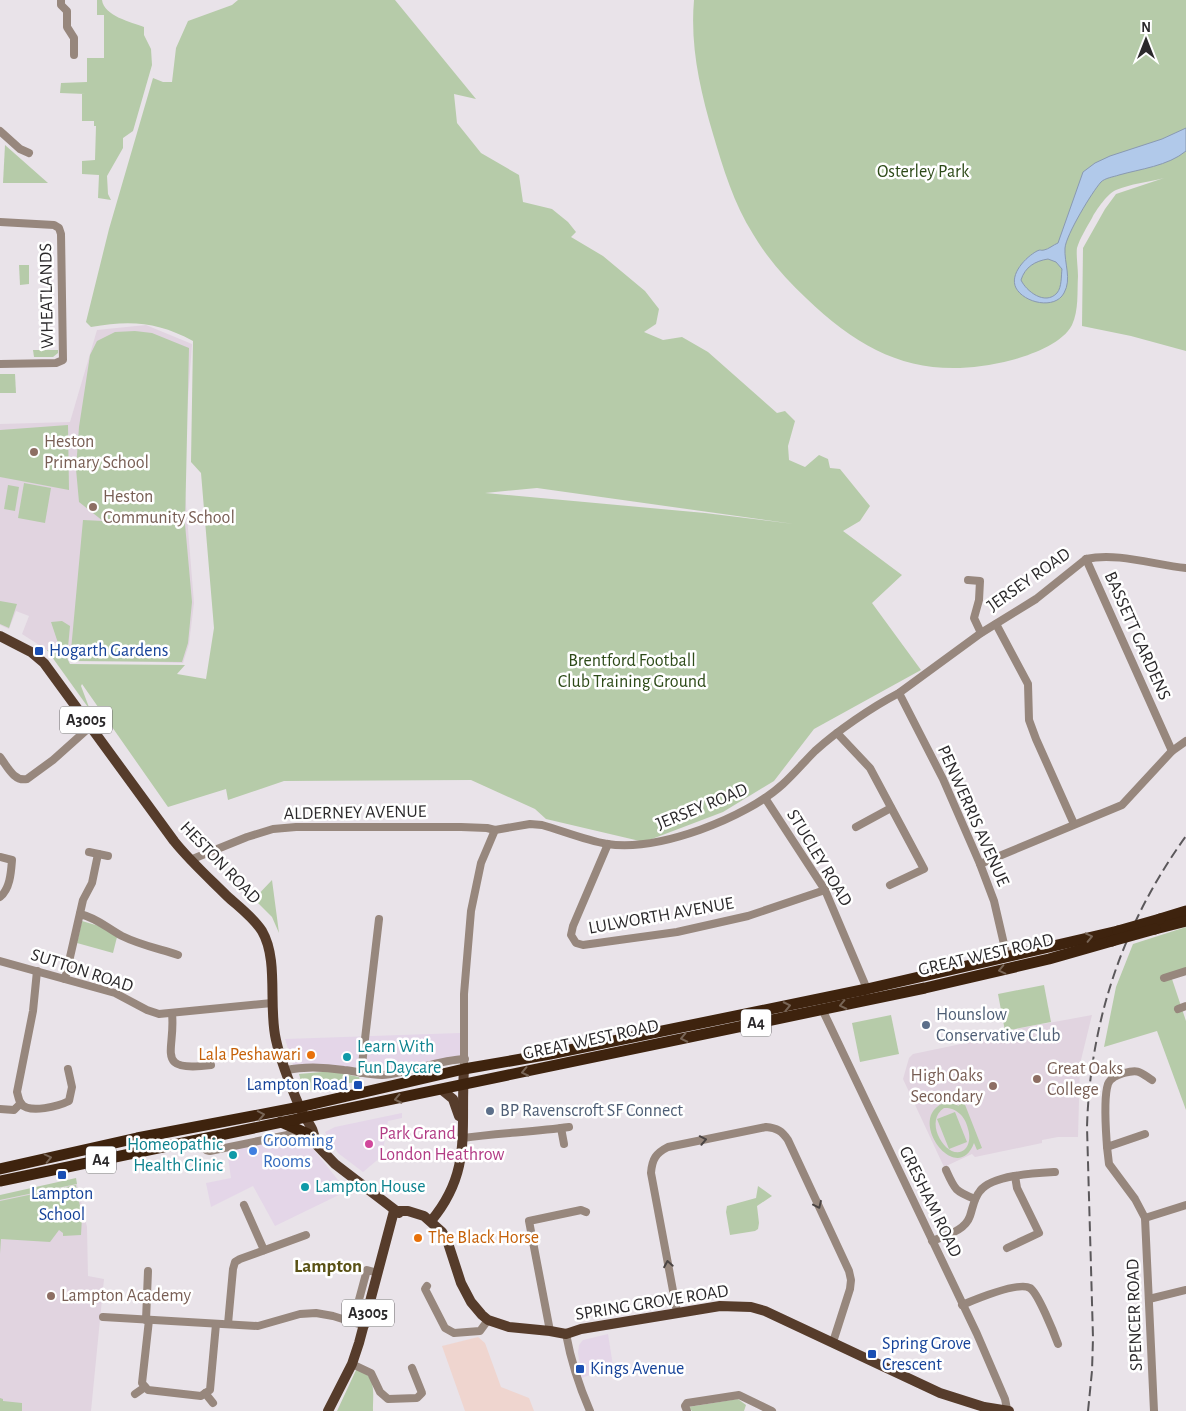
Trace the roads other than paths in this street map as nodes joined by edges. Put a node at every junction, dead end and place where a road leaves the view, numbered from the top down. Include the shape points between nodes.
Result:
1 (61, 0) edge
2 (74, 55) dead end
3 (0, 131) edge
4 (29, 153) dead end
5 (0, 222) edge
6 (0, 364) edge
7 (1086, 559) junction
8 (1186, 568) edge
9 (968, 580) dead end
10 (996, 624) junction
11 (981, 633) junction
12 (0, 636) edge
13 (899, 693) junction
14 (90, 726) junction
15 (837, 733) junction
16 (1186, 741) edge
17 (1172, 751) junction
18 (0, 757) edge
19 (765, 798) junction
20 (891, 808) junction
21 (1074, 824) junction
22 (856, 827) dead end
23 (495, 830) junction
24 (608, 844) junction
25 (89, 852) dead end
26 (98, 854) junction
27 (108, 856) dead end
28 (0, 857) edge
29 (190, 860) junction
30 (980, 864) junction
31 (890, 886) dead end
32 (825, 890) junction
33 (0, 897) edge
34 (1186, 911) edge
35 (80, 914) junction
36 (379, 919) dead end
37 (1186, 921) edge
38 (1158, 924) junction
39 (1115, 936) junction
40 (178, 955) dead end
41 (1007, 957) junction
42 (0, 961) edge
43 (1186, 970) edge
44 (37, 971) junction
45 (1164, 978) dead end
46 (64, 979) junction
47 (867, 989) junction
48 (272, 1004) junction
49 (1186, 1006) edge
50 (822, 1009) junction
51 (1178, 1009) dead end
52 (172, 1014) junction
53 (464, 1064) junction
54 (211, 1065) dead end
55 (68, 1068) dead end
56 (286, 1070) junction
57 (361, 1073) junction
58 (1152, 1080) dead end
59 (397, 1081) junction
60 (463, 1084) junction
61 (442, 1090) junction
62 (21, 1104) junction
63 (0, 1108) edge
64 (302, 1112) junction
65 (281, 1122) junction
66 (462, 1122) junction
67 (1145, 1134) dead end
68 (309, 1136) junction
69 (463, 1138) junction
70 (204, 1143) junction
71 (564, 1144) dead end
72 (1107, 1147) junction
73 (493, 1153) dead end
74 (462, 1156) junction
75 (0, 1169) edge
76 (946, 1170) dead end
77 (1054, 1172) dead end
78 (1015, 1176) junction
79 (0, 1181) edge
80 (975, 1199) junction
81 (244, 1205) dead end
82 (1186, 1205) edge
83 (394, 1210) junction
84 (586, 1212) dead end
85 (1145, 1218) junction
86 (431, 1221) junction
87 (306, 1235) dead end
88 (932, 1241) junction
89 (1007, 1248) dead end
90 (264, 1250) junction
91 (148, 1272) dead end
92 (378, 1273) junction
93 (427, 1286) dead end
94 (1186, 1290) edge
95 (1149, 1299) junction
96 (962, 1305) junction
97 (677, 1312) junction
98 (103, 1317) dead end
99 (148, 1320) junction
100 (488, 1320) junction
101 (353, 1322) junction
102 (216, 1324) junction
103 (228, 1324) junction
104 (365, 1326) junction
105 (550, 1331) junction
106 (566, 1334) junction
107 (833, 1342) junction
108 (1058, 1344) dead end
109 (352, 1364) junction
110 (412, 1368) dead end
111 (145, 1386) junction
112 (205, 1393) junction
113 (135, 1394) dead end
114 (753, 1402) junction
115 (213, 1404) dead end
116 (984, 1409) edge
117 (1008, 1410) edge
118 (328, 1411) edge
119 (590, 1411) edge
120 (687, 1411) edge
121 (749, 1411) edge
122 (772, 1411) edge
123 (1154, 1411) edge

1 - 2 street via 67,11 67,27 74,38
3 - 4 street
5 - 6 street, WHEATLANDS via 59,228 62,360 56,363
7 - 8 street, JERSEY ROAD via 1135,560
7 - 10 street, JERSEY ROAD via 1036,599
7 - 17 street, BASSETT GARDENS
9 - 11 street via 981,578 974,618
10 - 11 street, JERSEY ROAD
10 - 21 street via 1028,684 1029,720
11 - 13 street, JERSEY ROAD
12 - 14 main road, HESTON ROAD / A3005 via 41,659
13 - 15 street, JERSEY ROAD
13 - 30 street, PENWERRIS AVENUE via 943,779
14 - 18 street via 53,760 26,779 16,778
14 - 29 main road, HESTON ROAD / A3005
15 - 19 street, JERSEY ROAD
15 - 20 street via 870,768
16 - 17 street
17 - 21 street via 1122,804
19 - 24 street, JERSEY ROAD via 734,815 661,842
19 - 32 street, STUCLEY ROAD
20 - 22 street
20 - 31 street via 924,869
21 - 30 street
23 - 24 street, JERSEY ROAD via 542,825
23 - 29 street, ALDERNEY AVENUE via 461,827 273,829
23 - 53 street via 481,863 472,900 464,994
24 - 32 street, LULWORTH AVENUE via 573,926 571,935 576,943 583,945 677,932 748,916
25 - 26 street
26 - 27 street
26 - 35 street via 92,883
28 - 33 street via 12,860 8,885
29 - 48 main road, HESTON ROAD / A3005 via 248,914 264,934 271,959
30 - 41 street, PENWERRIS AVENUE via 994,900
32 - 47 street, STUCLEY ROAD
34 - 38 highway, GREAT WEST ROAD / A4
35 - 40 street via 102,922 131,940
35 - 46 street
36 - 57 street
37 - 38 highway, GREAT WEST ROAD / A4
38 - 39 highway, GREAT WEST ROAD / A4, bridge
41 -> 39 highway, GREAT WEST ROAD / A4
39 -> 50 highway, GREAT WEST ROAD / A4 via 1049,959
41 - 47 highway, GREAT WEST ROAD / A4
42 - 44 street, SUTTON ROAD
43 - 45 street
44 - 46 street, SUTTON ROAD
44 - 62 street via 33,1011 17,1092
46 - 52 street, SUTTON ROAD via 115,993 155,1014
53 -> 47 highway, GREAT WEST ROAD / A4 via 550,1054
48 - 52 street, SUTTON ROAD
48 - 56 main road, HESTON ROAD / A3005 via 276,1042
49 - 51 street
50 -> 60 highway, GREAT WEST ROAD / A4
50 - 88 street, GRESHAM ROAD
52 - 54 street via 171,1057 183,1067
53 - 59 highway, GREAT WEST ROAD / A4
53 - 60 main road
55 - 62 street via 72,1087 69,1101 38,1109
56 - 57 street via 324,1068
56 - 64 main road, HESTON ROAD / A3005
57 - 59 street
58 - 72 street, SPENCER ROAD via 1135,1070 1117,1075 1108,1084
59 - 60 highway via 421,1085 456,1080
59 - 64 highway, GREAT WEST ROAD / A4
60 - 61 highway, GREAT WEST ROAD / A4
60 - 66 main road
61 -> 64 highway, GREAT WEST ROAD / A4
61 - 66 main road via 453,1099
62 - 63 street via 14,1110
64 - 65 highway, GREAT WEST ROAD / A4
64 - 68 main road, A3005
75 -> 64 highway, GREAT WEST ROAD / A4 via 128,1140
65 - 68 highway
65 - 70 highway, GREAT WEST ROAD / A4
66 - 69 main road
67 - 72 street
68 - 70 street, GREAT WEST ROAD via 210,1151 206,1150
68 - 83 main road, A3005 via 336,1164
69 - 71 street via 565,1128
69 - 74 main road
70 - 79 highway, GREAT WEST ROAD / A4
72 - 85 street, SPENCER ROAD via 1110,1164
73 - 74 street
74 - 86 main road via 456,1180
76 - 80 street via 958,1192
77 - 78 street
78 - 80 street via 988,1184
78 - 89 street via 1039,1233
80 - 88 street via 963,1227
81 - 90 street
82 - 85 street
83 - 86 main road, A3005 via 413,1220
83 - 92 main road, A3005
84 - 105 street via 581,1210 529,1221
85 - 95 street, SPENCER ROAD
86 - 100 main road, SPRING GROVE ROAD via 448,1243 471,1302
87 - 90 street
88 - 96 street, GRESHAM ROAD
90 - 103 street via 235,1262
91 - 99 street
92 - 101 street via 367,1270
92 - 104 main road, A3005
93 - 100 street via 425,1289 445,1328 454,1333 480,1331
94 - 95 street
95 - 123 street, SPENCER ROAD
96 - 108 street via 986,1294 1022,1286 1030,1288 1037,1296
96 - 117 street, GRESHAM ROAD
97 - 106 main road, SPRING GROVE ROAD
97 - 107 main road, SPRING GROVE ROAD via 720,1306 751,1307
97 -> 107 street via 651,1173 652,1162 668,1147 772,1128 783,1133 788,1140 849,1272 850,1289
98 - 99 street
99 - 102 street
99 - 111 street via 142,1383
100 - 105 main road, SPRING GROVE ROAD via 509,1327
101 - 103 street via 316,1313 300,1314 258,1326
101 - 104 street
102 - 103 street
102 - 112 street via 210,1390
104 - 109 main road, A3005
105 - 106 main road, SPRING GROVE ROAD
106 - 119 street
107 - 116 main road, SPRING GROVE ROAD via 940,1393
109 - 110 street via 372,1373 380,1392 388,1399 417,1398 422,1394
109 - 118 main road, A3005
111 - 112 street via 148,1390 200,1396
111 - 113 street
112 - 115 street
114 - 120 street via 739,1395 687,1403 684,1406
114 - 121 street
114 - 122 street
116 - 117 main road, SPRING GROVE ROAD

